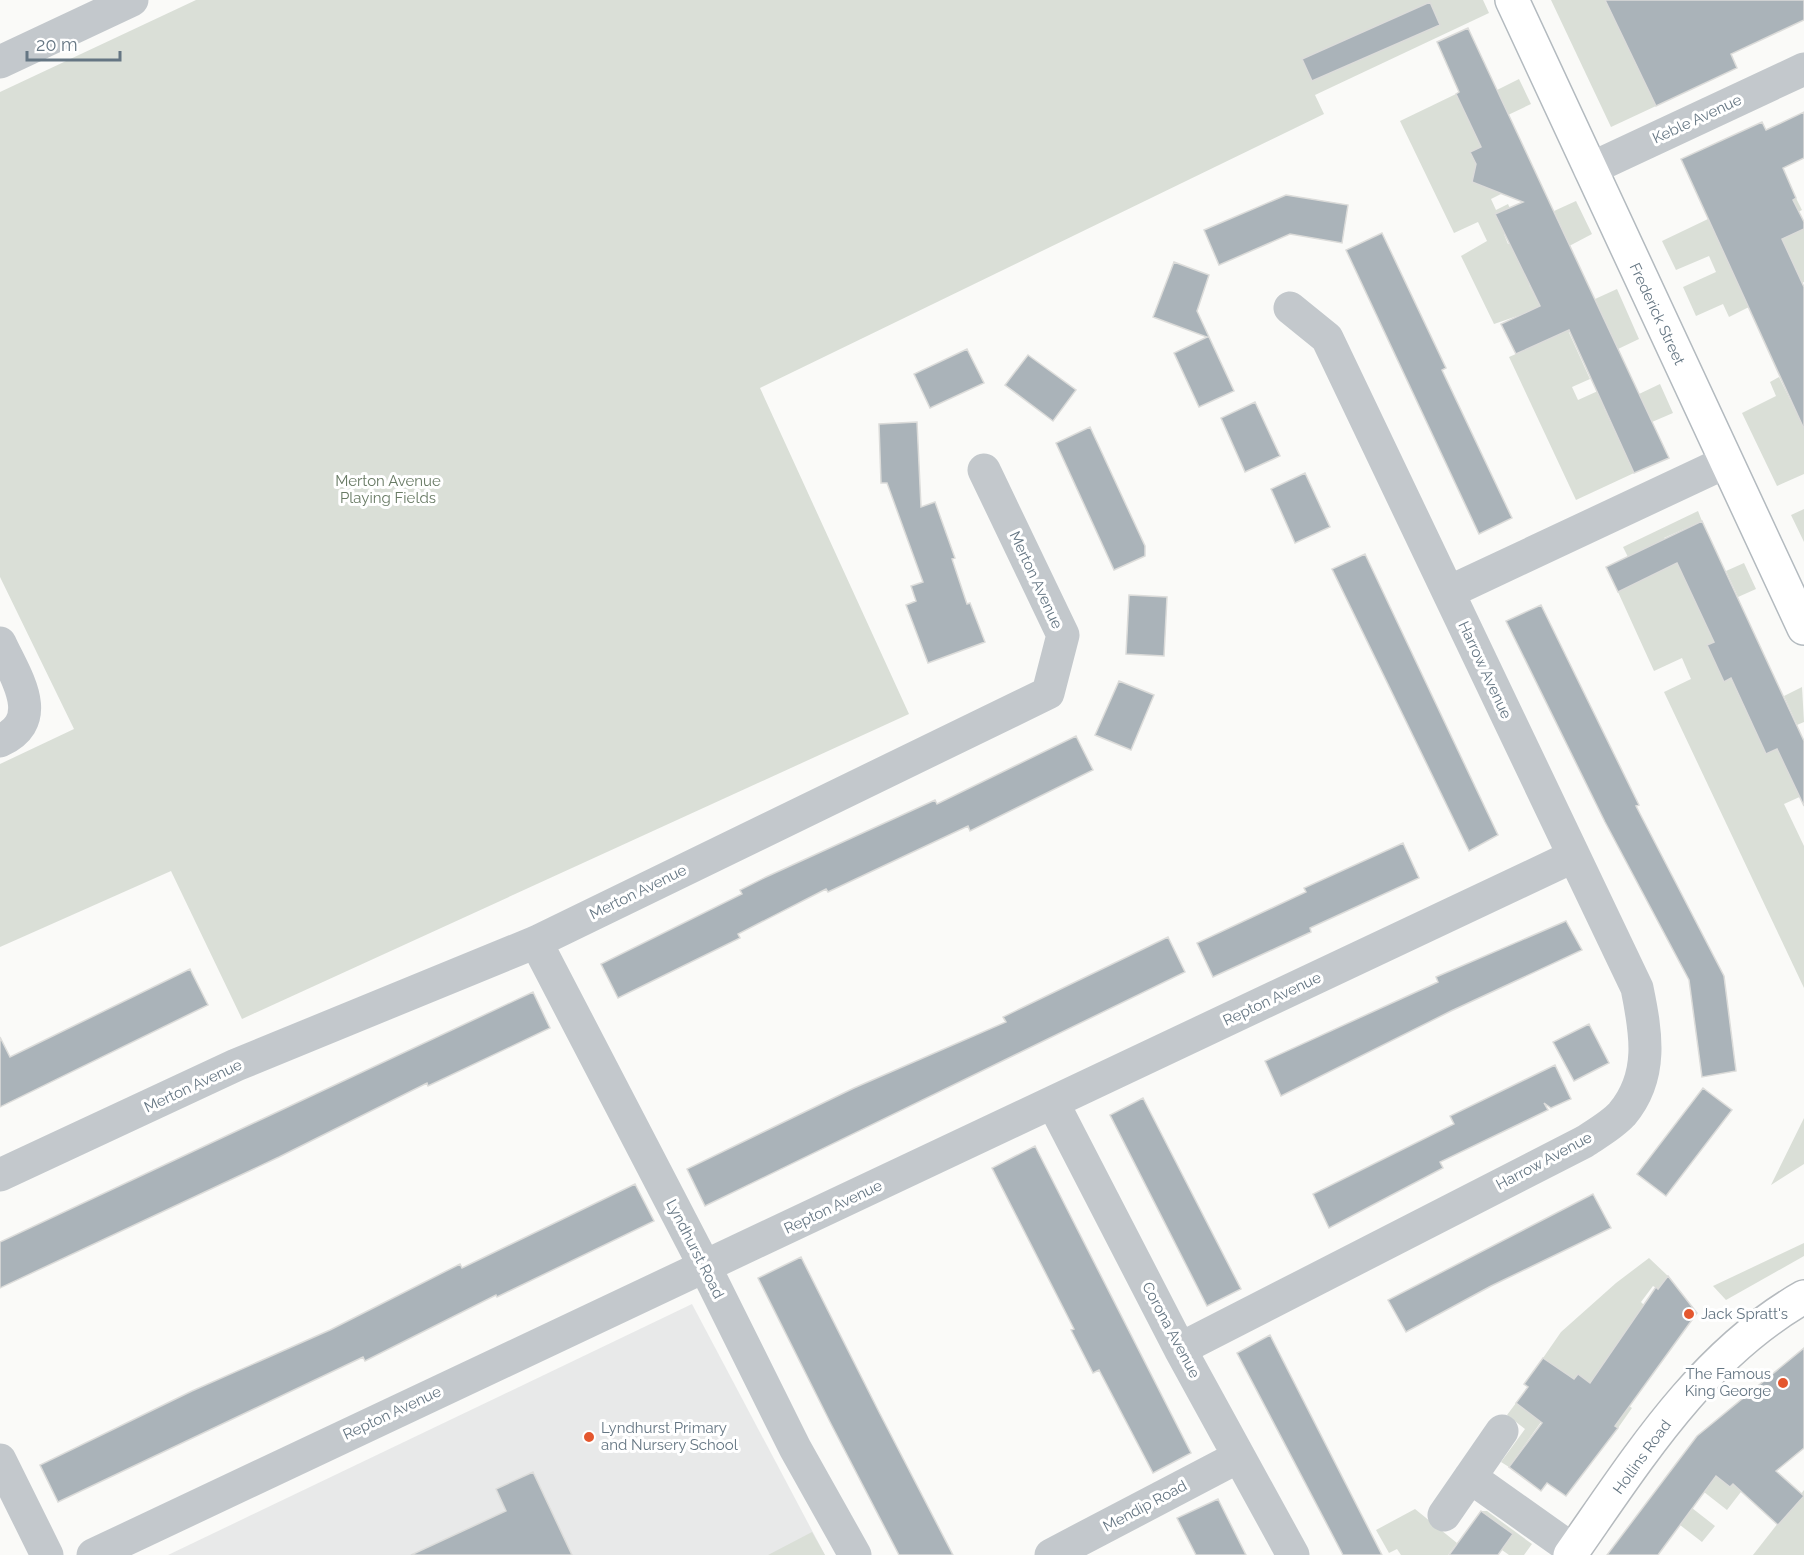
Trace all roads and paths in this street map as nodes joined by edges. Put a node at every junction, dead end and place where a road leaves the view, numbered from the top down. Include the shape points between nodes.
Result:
1 (132, 0) edge
2 (1512, 0) edge
3 (0, 62) edge
4 (1804, 69) edge
5 (1590, 169) junction
6 (1290, 308) dead end
7 (1726, 462) junction
8 (984, 470) dead end
9 (1794, 581) edge
10 (1449, 592) junction
11 (1804, 628) edge
12 (0, 643) edge
13 (0, 741) edge
14 (1572, 857) junction
15 (536, 942) junction
16 (1053, 1103) junction
17 (0, 1175) edge
18 (705, 1267) junction
19 (1804, 1297) edge
20 (1180, 1349) junction
21 (1502, 1431) dead end
22 (1238, 1457) junction
23 (0, 1460) edge
24 (1470, 1477) junction
25 (1444, 1515) dead end
26 (1571, 1553) edge
27 (47, 1555) edge
28 (93, 1555) edge
29 (855, 1555) edge
30 (1051, 1555) edge
31 (1293, 1555) edge

1 - 3 street
2 - 5 main road, Frederick Street
4 - 5 street, Keble Avenue
5 - 7 main road, Frederick Street
6 - 10 street, Harrow Avenue via 1327,338
7 - 9 main road, Frederick Street
7 - 10 street
8 - 15 street, Merton Avenue via 1063,635 1048,693
9 - 11 main road, Frederick Street
10 - 14 street, Harrow Avenue
12 - 13 street via 26,708 14,735
14 - 16 street, Repton Avenue
14 - 20 street, Harrow Avenue via 1637,988 1646,1034 1645,1064 1622,1114 1584,1143
15 - 17 street, Merton Avenue via 236,1065
15 - 18 street, Lyndhurst Road
16 - 18 street, Repton Avenue
16 - 20 street, Corona Avenue
18 - 28 street, Repton Avenue
18 - 29 street, Lyndhurst Road via 795,1448
19 - 26 main road, Hollins Road via 1748,1335 1679,1405
20 - 22 street, Corona Avenue
21 - 24 street
22 - 30 street, Mendip Road
22 - 31 street, Corona Avenue
23 - 27 street
24 - 25 street
24 - 26 street

